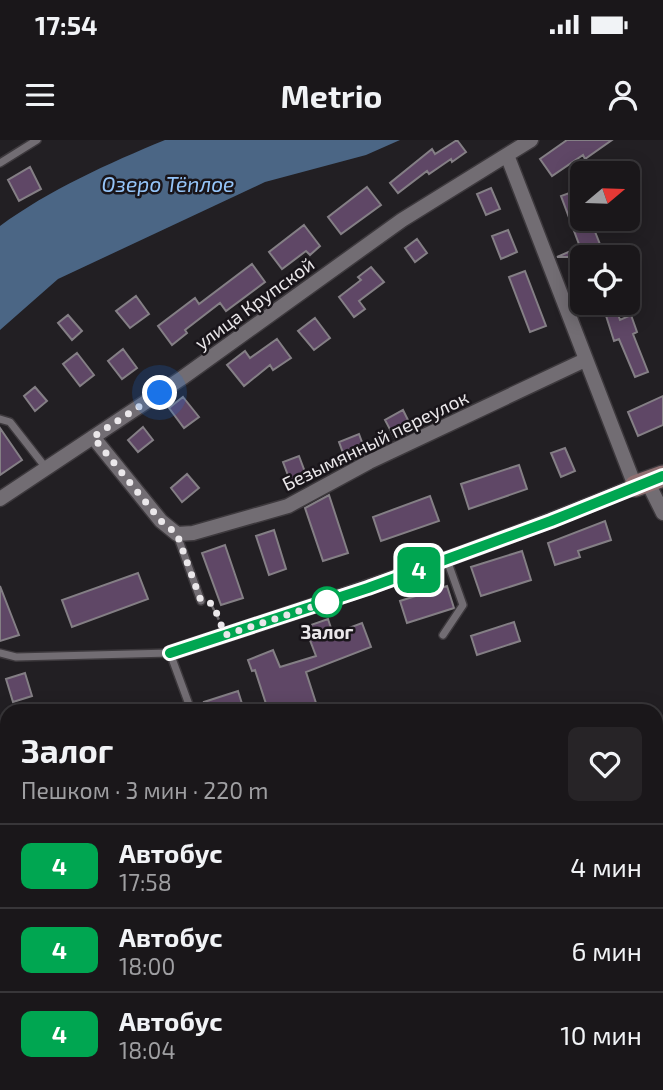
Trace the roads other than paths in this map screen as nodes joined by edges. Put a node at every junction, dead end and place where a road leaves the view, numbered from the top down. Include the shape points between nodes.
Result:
1 (37, 140) edge
2 (531, 140) edge
3 (507, 155) junction
4 (0, 163) edge
5 (585, 360) junction
6 (0, 419) edge
7 (93, 437) junction
8 (46, 468) junction
9 (648, 481) edge
10 (0, 499) edge
11 (663, 513) edge
12 (177, 534) junction
13 (447, 559) junction
14 (201, 601) road end
15 (443, 635) dead end
16 (1, 651) edge
17 (170, 653) junction
18 (189, 704) edge

1 - 4 lane
2 - 3 street, улица Крупской
3 - 5 street
3 - 7 street, улица Крупской via 402,220
5 - 9 street
5 - 12 street, Безымянный переулок via 369,462 288,506
6 - 8 lane via 10,422
7 - 8 street, улица Крупской
7 - 12 street via 161,521
8 - 10 street, улица Крупской
9 - 11 street
9 - 13 street
12 - 14 lane
13 - 15 lane via 463,605
13 - 17 street
16 - 17 lane via 29,657
17 - 18 lane

